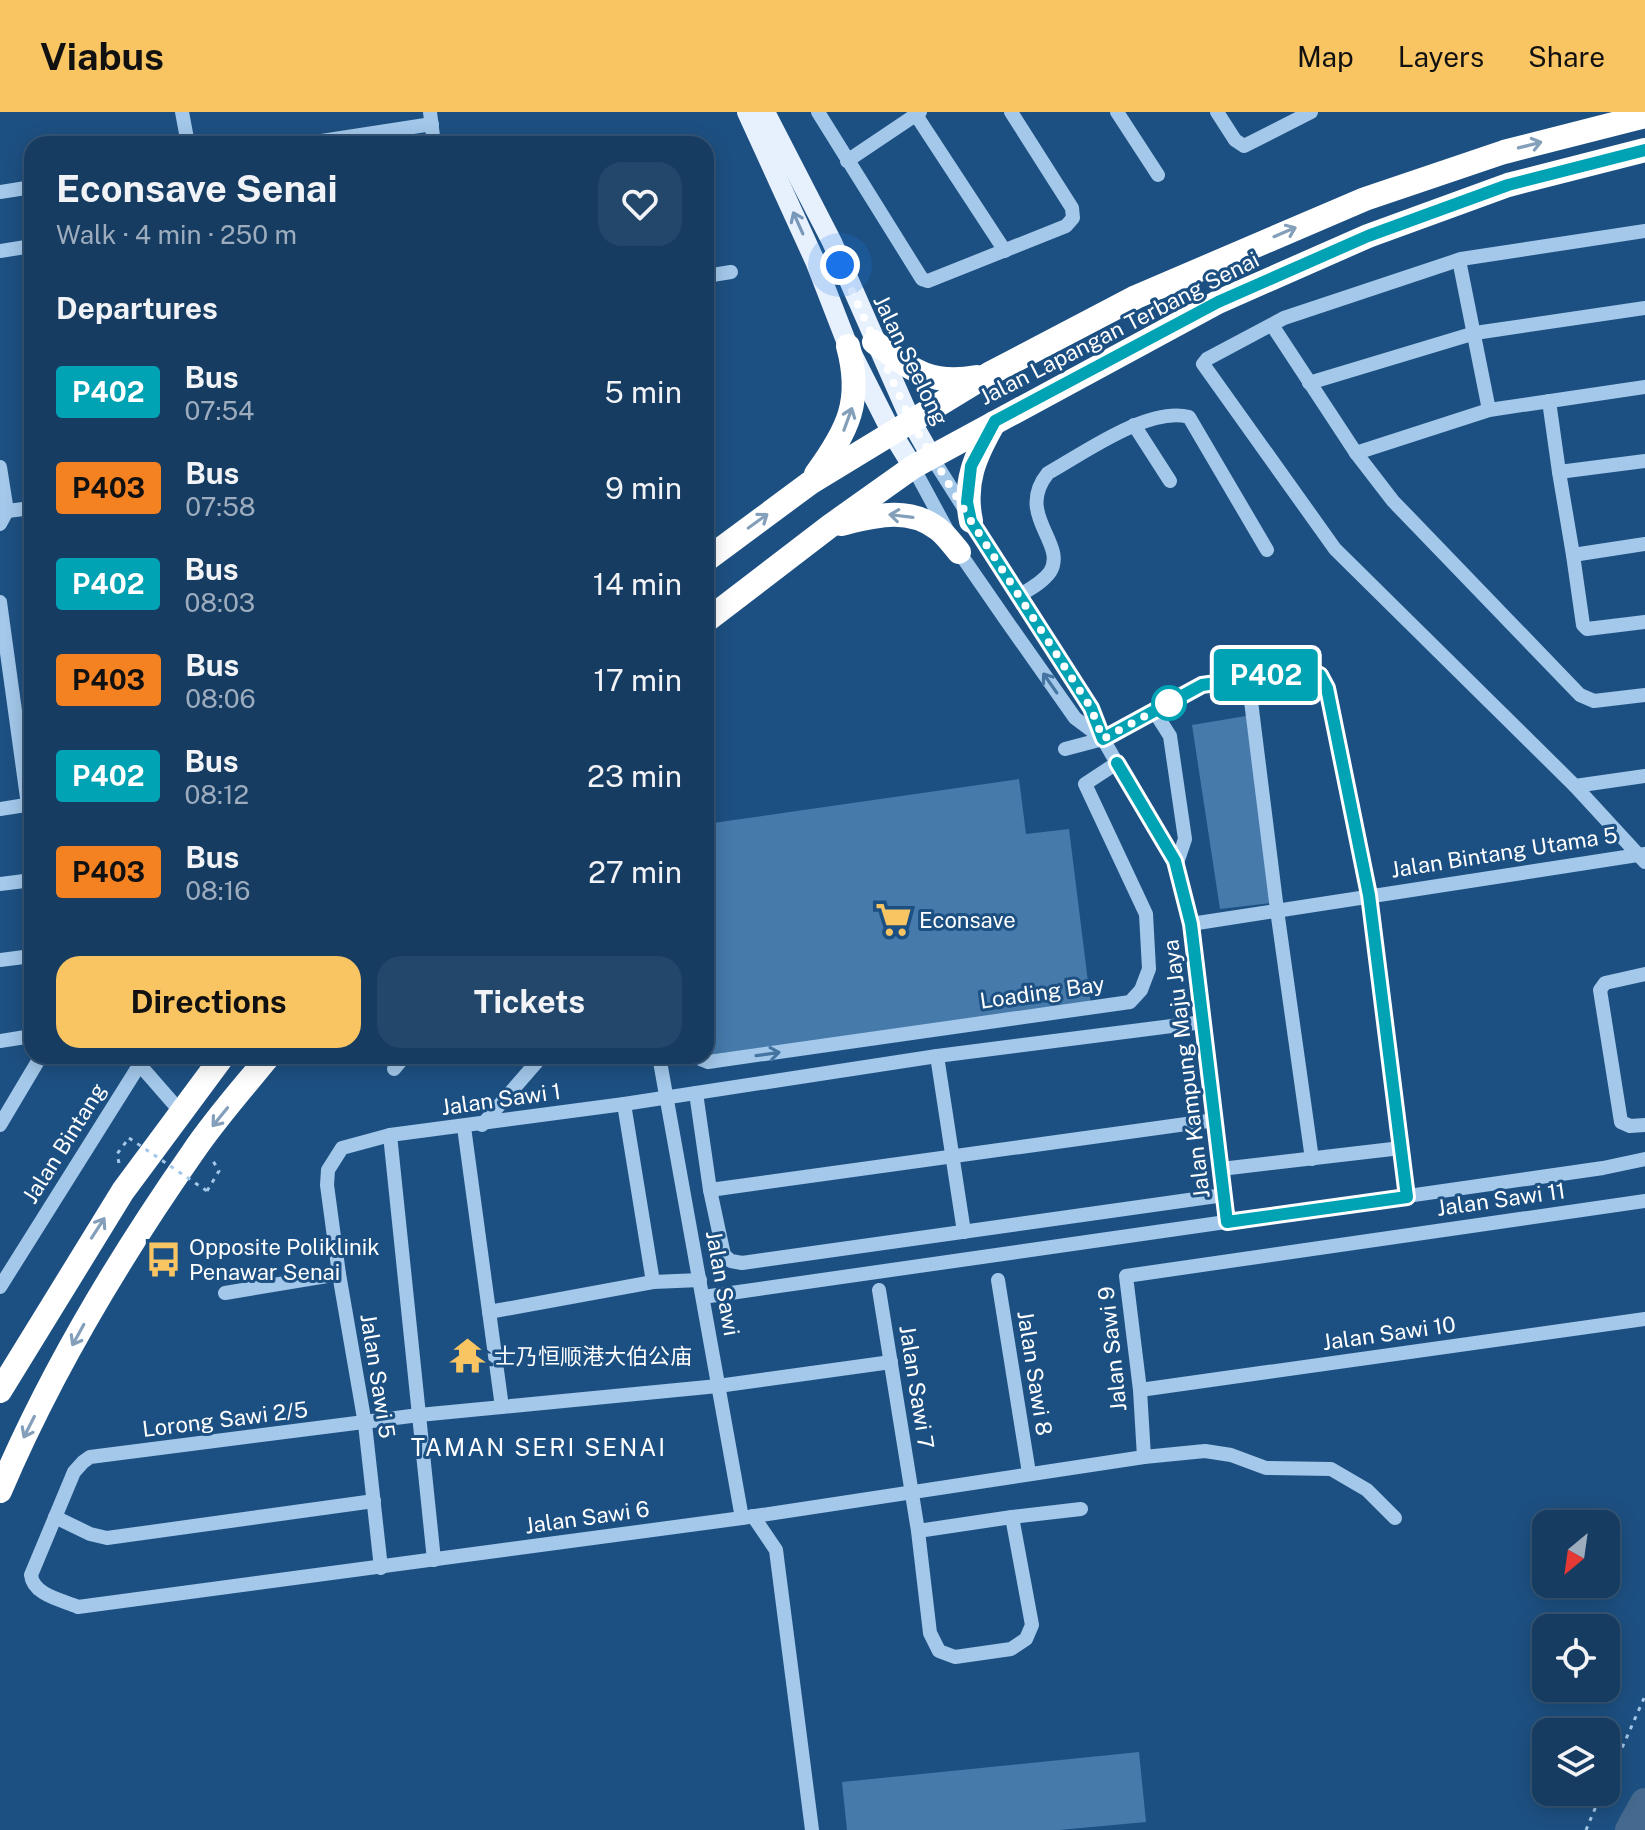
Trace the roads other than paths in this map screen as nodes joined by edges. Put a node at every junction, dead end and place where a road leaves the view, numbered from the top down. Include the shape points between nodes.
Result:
1 (182, 112) edge
2 (747, 112) edge
3 (765, 112) edge
4 (818, 112) edge
5 (1011, 112) edge
6 (1117, 112) edge
7 (1217, 112) edge
8 (1311, 112) edge
9 (916, 113) edge
10 (1645, 116) edge
11 (431, 118) edge
12 (186, 136) edge
13 (342, 136) edge
14 (1645, 150) edge
15 (847, 161) junction
16 (1158, 175) dead end
17 (24, 188) edge
18 (0, 192) edge
19 (1645, 231) edge
20 (24, 247) edge
21 (0, 251) edge
22 (1005, 251) junction
23 (1459, 260) junction
24 (731, 272) dead end
25 (714, 275) edge
26 (1645, 308) edge
27 (1272, 325) junction
28 (1475, 333) junction
29 (874, 342) junction
30 (848, 346) junction
31 (989, 374) junction
32 (1309, 383) junction
33 (1645, 387) edge
34 (1549, 401) junction
35 (1489, 410) junction
36 (995, 421) junction
37 (1134, 425) junction
38 (902, 427) junction
39 (1356, 453) junction
40 (1645, 461) edge
41 (922, 462) junction
42 (0, 467) edge
43 (1559, 472) junction
44 (1170, 481) dead end
45 (810, 483) junction
46 (24, 511) edge
47 (4, 517) edge
48 (971, 521) junction
49 (830, 526) junction
50 (1645, 544) edge
51 (1267, 550) dead end
52 (959, 552) junction
53 (714, 554) edge
54 (1580, 554) junction
55 (1020, 595) junction
56 (0, 602) edge
57 (714, 615) edge
58 (1645, 622) edge
59 (1248, 677) junction
60 (1645, 695) edge
61 (1154, 711) junction
62 (8, 714) edge
63 (1103, 739) junction
64 (1065, 749) dead end
65 (1117, 763) junction
66 (1645, 776) edge
67 (24, 779) edge
68 (1575, 786) junction
69 (24, 805) edge
70 (0, 809) edge
71 (1643, 857) edge
72 (1176, 866) junction
73 (24, 881) edge
74 (0, 884) edge
75 (1369, 895) junction
76 (1277, 910) junction
77 (1191, 924) junction
78 (24, 957) edge
79 (0, 960) edge
80 (1645, 974) edge
81 (1203, 1022) junction
82 (24, 1037) edge
83 (878, 1038) junction
84 (0, 1041) edge
85 (937, 1056) junction
86 (714, 1061) edge
87 (36, 1064) edge
88 (135, 1064) edge
89 (144, 1064) edge
90 (217, 1064) edge
91 (263, 1064) edge
92 (398, 1064) edge
93 (535, 1064) edge
94 (661, 1064) edge
95 (882, 1065) junction
96 (394, 1069) dead end
97 (696, 1093) junction
98 (668, 1098) junction
99 (624, 1104) junction
100 (180, 1111) junction
101 (1215, 1120) junction
102 (0, 1125) edge
103 (482, 1125) junction
104 (1645, 1125) edge
105 (464, 1127) junction
106 (390, 1135) junction
107 (342, 1148) joint
108 (1401, 1148) junction
109 (952, 1157) junction
110 (1312, 1159) junction
111 (1645, 1159) edge
112 (1221, 1169) junction
113 (710, 1190) junction
114 (1224, 1195) junction
115 (1407, 1197) junction
116 (1645, 1201) edge
117 (1227, 1222) junction
118 (964, 1232) junction
119 (339, 1274) junction
120 (1126, 1276) joint
121 (700, 1280) junction
122 (998, 1280) dead end
123 (653, 1282) junction
124 (0, 1287) edge
125 (879, 1290) dead end
126 (225, 1293) dead end
127 (703, 1297) junction
128 (489, 1312) junction
129 (1645, 1319) edge
130 (891, 1362) junction
131 (718, 1386) junction
132 (1140, 1390) junction
133 (0, 1391) edge
134 (502, 1407) junction
135 (419, 1415) junction
136 (365, 1424) junction
137 (1144, 1457) junction
138 (1029, 1473) junction
139 (0, 1491) edge
140 (912, 1491) junction
141 (374, 1501) junction
142 (1081, 1509) dead end
143 (55, 1517) junction
144 (748, 1517) junction
145 (1012, 1517) junction
146 (1395, 1518) dead end
147 (918, 1531) junction
148 (434, 1560) junction
149 (381, 1568) junction
150 (812, 1830) edge

1 - 12 street
30 -> 2 main road, Jalan Seelong
3 - 29 main road, Jalan Seelong via 832,242
4 - 15 street
5 - 22 street via 1072,208 1073,218 1066,226
6 - 16 street
7 - 8 street via 1244,146
9 - 15 street
9 - 22 street
31 -> 10 highway, Jalan Lapangan Terbang Senai via 1136,297 1365,199 1504,152
11 - 13 street
14 - 36 highway, Jalan Lapangan Terbang Senai via 1508,185 1368,236 1218,302
15 - 22 street via 922,279 935,280
17 - 18 street
19 - 23 street
20 - 21 street
23 - 27 street
23 - 28 street
24 - 25 street
26 - 28 street
27 - 32 street
27 - 68 street via 1207,359 1206,370 1335,549
28 - 32 street
28 - 35 street
29 - 31 highway via 933,379
29 - 38 main road, Jalan Seelong
30 - 38 main road, Jalan Seelong
45 -> 30 highway via 852,412 854,368
31 - 38 highway, Jalan Lapangan Terbang Senai
32 - 39 street
33 - 34 street
34 - 35 street
34 - 43 street
35 - 39 street
36 - 41 highway, Jalan Lapangan Terbang Senai
36 - 48 highway via 971,466
37 - 44 street
37 - 51 street via 1170,415 1189,417
37 - 55 street via 1048,473 1038,485 1035,501 1054,556 1052,570
38 - 41 main road, Jalan Seelong
38 - 45 highway, Jalan Lapangan Terbang Senai
39 - 60 street via 1393,501 1580,695 1594,701
40 - 43 street
41 - 48 street, Jalan Kampung Maju Jaya
41 - 49 highway, Jalan Lapangan Terbang Senai
41 - 52 street, Jalan Kampung Maju Jaya
42 - 47 street
43 - 54 street
53 -> 45 highway, Jalan Lapangan Terbang Senai
46 - 47 street
48 - 55 street, Jalan Kampung Maju Jaya
52 -> 49 highway via 939,529 898,513
49 - 57 highway, Jalan Lapangan Terbang Senai
50 - 54 street
63 -> 52 street, Jalan Kampung Maju Jaya via 1075,718
54 - 58 street via 1583,625 1587,629
55 - 63 street, Jalan Kampung Maju Jaya via 1091,708
56 - 62 street
59 - 61 street via 1202,685
59 - 75 street via 1306,670 1320,675 1327,688
59 - 76 street
61 - 63 street
61 - 72 street via 1170,736 1185,839
62 - 67 street
63 - 64 street
63 - 65 street, Jalan Kampung Maju Jaya
65 - 72 street, Jalan Kampung Maju Jaya
65 - 83 street, Loading Bay via 1085,784 1146,914 1149,969 1141,990 1130,1002
66 - 68 street
68 - 71 street
69 - 70 street
71 - 75 street, Jalan Bintang Utama 5
72 - 77 street, Jalan Kampung Maju Jaya
73 - 74 street
75 - 76 street, Jalan Bintang Utama 5
75 - 108 street
76 - 77 street, Jalan Bintang Utama 5
76 - 110 street
77 - 81 street, Jalan Kampung Maju Jaya
78 - 79 street
80 - 104 street via 1605,983 1600,990 1621,1122
81 - 85 street, Jalan Sawi 1
81 - 101 street, Jalan Kampung Maju Jaya
82 - 84 street
86 -> 83 street
83 - 95 street
85 - 95 street, Jalan Sawi 1
85 - 109 street
87 - 102 street
88 - 124 street, Jalan Bintang
89 - 100 street
90 - 100 highway
91 -> 139 highway via 201,1141 95,1305 27,1429
92 - 96 street
93 - 103 street
94 - 98 street, Jalan Sawi
95 - 97 street, Jalan Sawi 1
97 - 98 street, Jalan Sawi 1
97 - 113 street
98 - 99 street, Jalan Sawi 1
98 - 121 street, Jalan Sawi
99 - 103 street, Jalan Sawi 1
99 - 123 street
133 -> 100 highway via 84,1251
101 - 109 street
101 - 112 street, Jalan Kampung Maju Jaya
103 - 105 street, Jalan Sawi 1
105 - 106 street, Jalan Sawi 1
105 - 128 street
106 - 107 street, Jalan Sawi 1
106 - 135 street
107 - 119 street, Jalan Sawi 5 via 328,1170 327,1185
108 - 110 street
108 - 115 street
109 - 113 street
109 - 118 street
110 - 112 street
111 - 115 street
112 - 114 street, Jalan Kampung Maju Jaya
113 - 118 street via 724,1255 742,1263
114 - 117 street, Jalan Kampung Maju Jaya
114 - 118 street
115 - 117 street
116 - 120 street, Jalan Sawi 11
117 - 127 street
119 - 126 street
119 - 136 street, Jalan Sawi 5
120 - 132 street, Jalan Sawi 9
121 - 123 street
121 - 127 street, Jalan Sawi
122 - 138 street, Jalan Sawi 8
123 - 128 street
125 - 130 street, Jalan Sawi 7
127 - 131 street, Jalan Sawi
128 - 134 street
129 - 132 street, Jalan Sawi 10
130 - 131 street, Lorong Sawi 2/5
130 - 140 street, Jalan Sawi 7
131 - 134 street, Lorong Sawi 2/5
131 - 144 street, Jalan Sawi
132 - 137 street, Jalan Sawi 9
134 - 135 street, Lorong Sawi 2/5
135 - 136 street, Lorong Sawi 2/5
135 - 148 street
136 - 141 street, Jalan Sawi 5
136 - 143 street, Lorong Sawi 2/5 via 90,1457 74,1472
137 - 138 street, Jalan Sawi 6
137 - 146 street, Jalan Sawi 6 via 1205,1451 1266,1468 1331,1469 1367,1490
138 - 140 street, Jalan Sawi 6
140 - 144 street, Jalan Sawi 6
140 - 147 street, Jalan Sawi 7
141 - 143 street via 107,1538
141 - 149 street, Jalan Sawi 5
142 - 145 street
143 - 149 street, Jalan Sawi 6 via 31,1581 38,1591 78,1607
144 - 148 street, Jalan Sawi 6
144 - 150 street via 776,1550
145 - 147 street
145 - 147 street, Jalan Sawi 7 via 1032,1625 1026,1639 1011,1649 955,1657 939,1651 930,1633
148 - 149 street, Jalan Sawi 6

